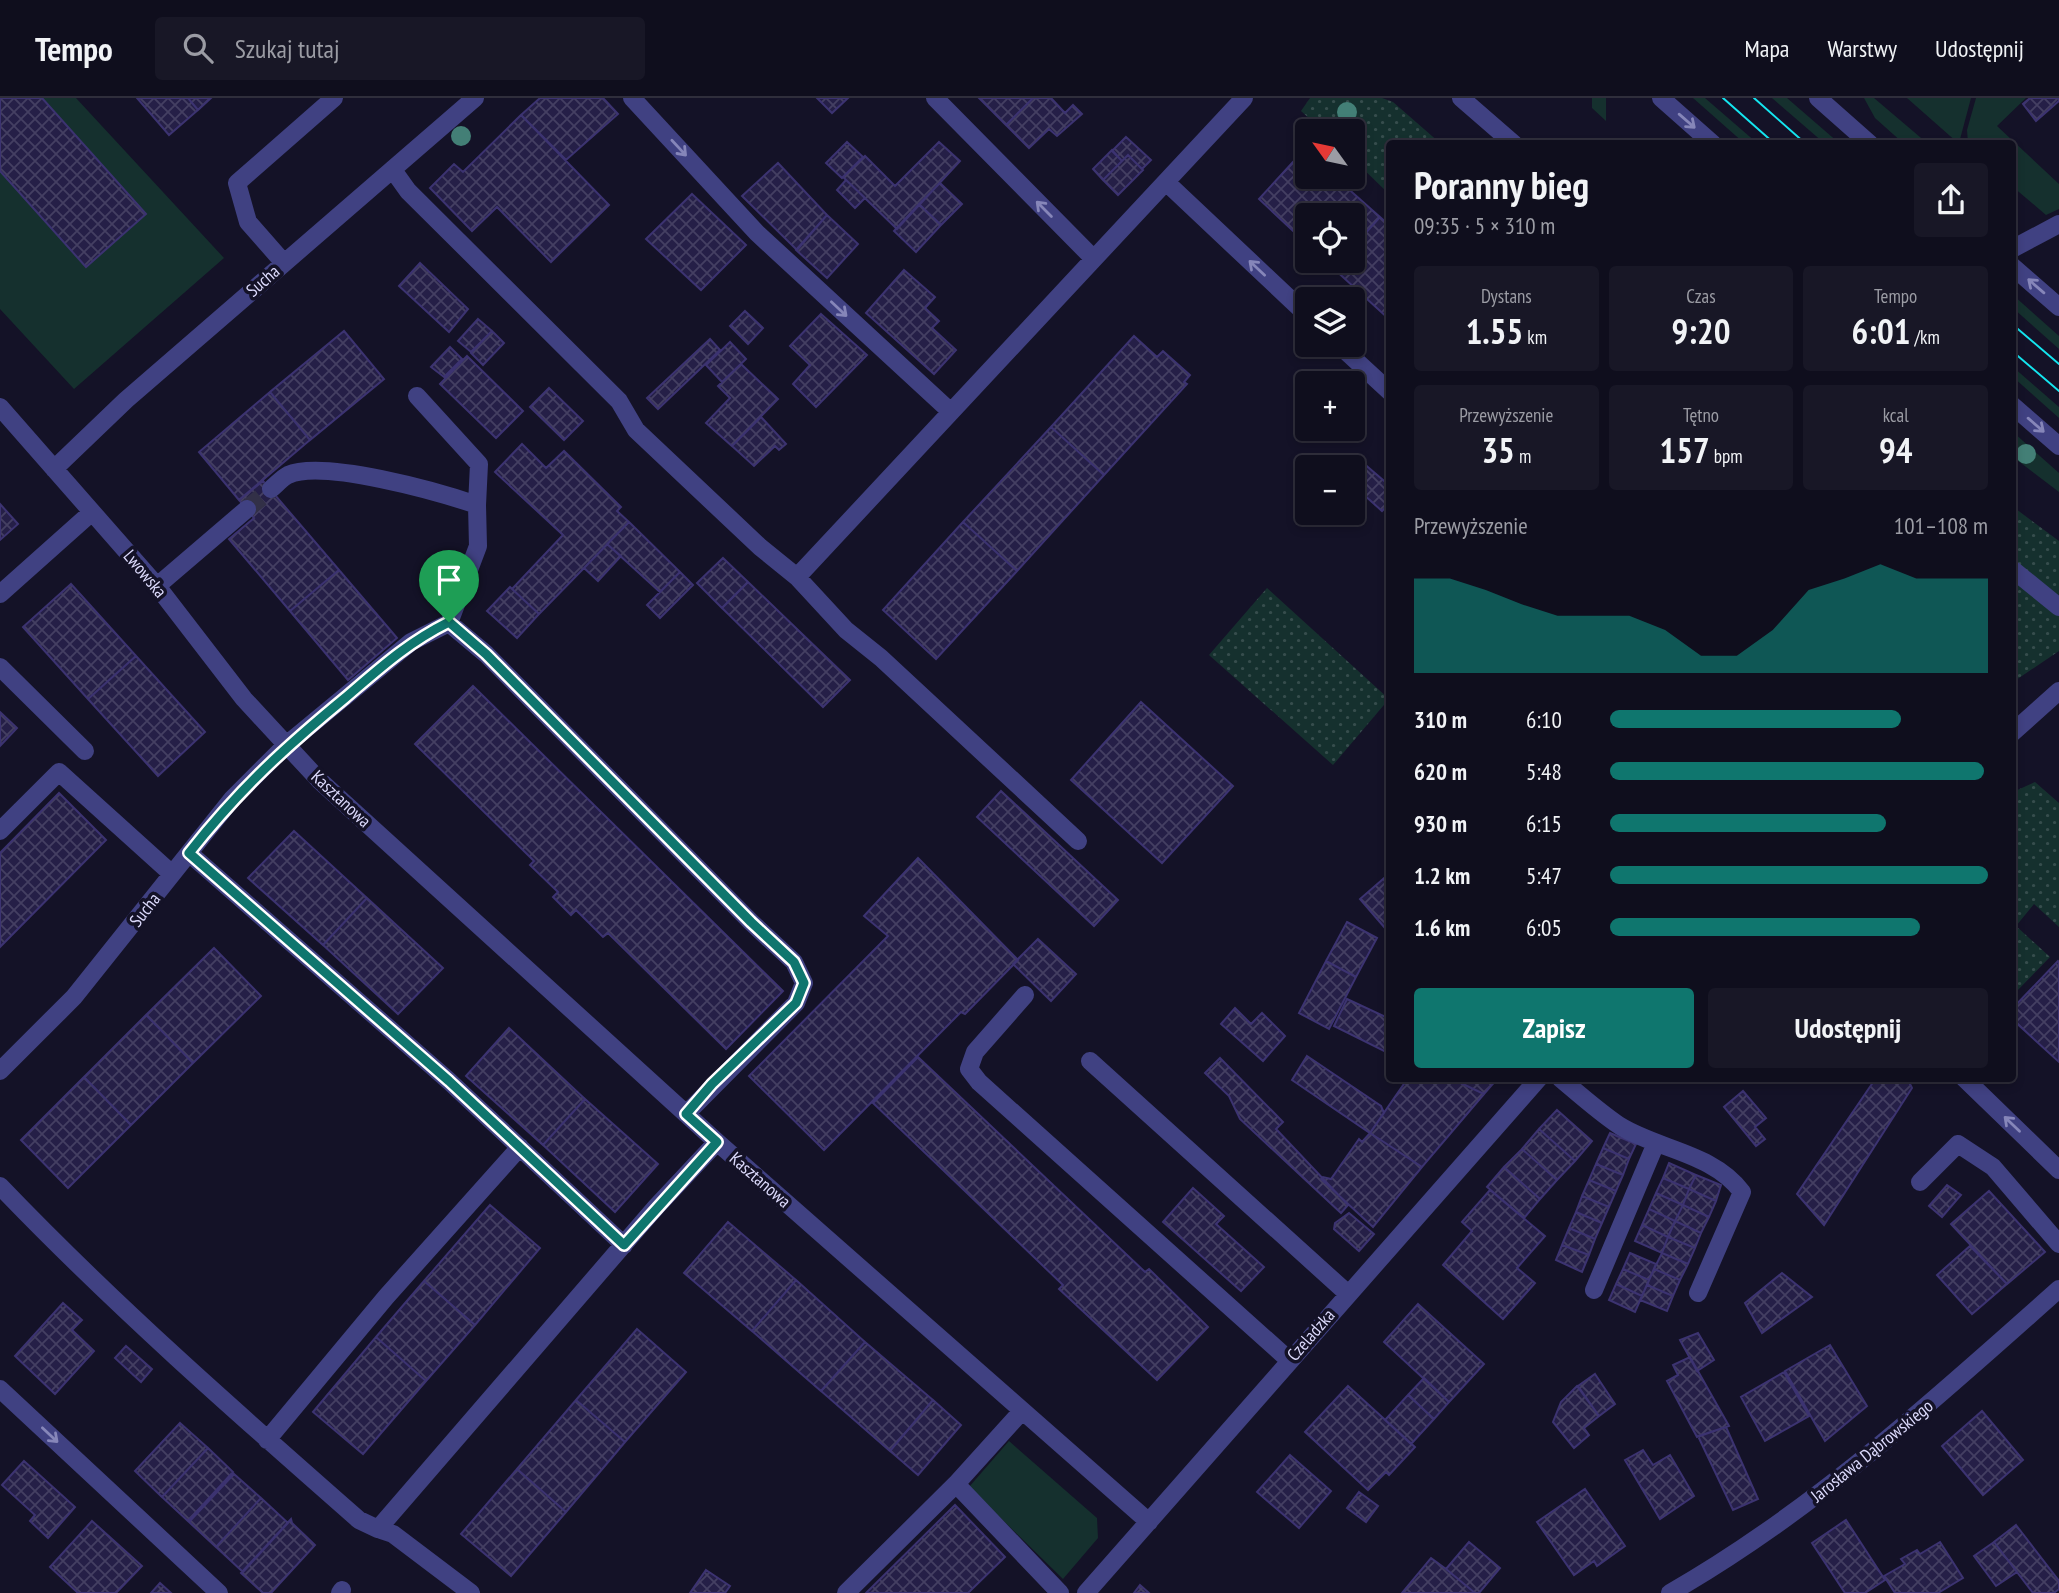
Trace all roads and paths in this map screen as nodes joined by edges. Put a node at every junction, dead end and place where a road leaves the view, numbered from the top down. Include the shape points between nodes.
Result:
1 (334, 98) edge
2 (475, 98) edge
3 (632, 98) edge
4 (935, 98) edge
5 (1244, 98) edge
6 (1461, 98) edge
7 (1661, 98) edge
8 (1818, 98) edge
9 (1844, 98) edge
10 (1841, 118) junction
11 (1509, 140) edge
12 (1708, 140) edge
13 (1866, 140) edge
14 (393, 170) junction
15 (1167, 183) junction
16 (2059, 224) edge
17 (2016, 247) edge
18 (1092, 257) junction
19 (284, 263) junction
20 (2016, 269) edge
21 (1295, 304) edge
22 (2059, 307) edge
23 (1352, 357) edge
24 (1386, 388) edge
25 (416, 396) dead end
26 (0, 407) edge
27 (2016, 408) edge
28 (951, 412) junction
29 (2059, 446) edge
30 (54, 469) junction
31 (271, 489) tunnel mouth
32 (477, 505) junction
33 (247, 509) tunnel mouth
34 (92, 512) junction
35 (2016, 572) edge
36 (797, 577) junction
37 (157, 586) junction
38 (0, 594) edge
39 (2059, 607) edge
40 (449, 622) junction
41 (0, 667) edge
42 (2059, 691) edge
43 (2016, 729) edge
44 (285, 746) junction
45 (85, 751) dead end
46 (0, 831) edge
47 (1078, 841) dead end
48 (189, 853) junction
49 (172, 874) junction
50 (1025, 995) dead end
51 (1090, 1061) dead end
52 (0, 1071) edge
53 (1534, 1082) edge
54 (1565, 1082) edge
55 (1968, 1082) edge
56 (686, 1114) junction
57 (717, 1142) junction
58 (1656, 1143) junction
59 (520, 1147) junction
60 (2059, 1170) edge
61 (1920, 1182) dead end
62 (0, 1186) edge
63 (2059, 1244) edge
64 (624, 1245) junction
65 (2059, 1289) edge
66 (1594, 1290) dead end
67 (1347, 1293) junction
68 (1698, 1293) dead end
69 (1289, 1360) junction
70 (0, 1389) edge
71 (1022, 1411) junction
72 (267, 1440) junction
73 (956, 1484) junction
74 (1149, 1522) junction
75 (378, 1529) junction
76 (219, 1593) edge
77 (471, 1593) edge
78 (846, 1593) edge
79 (1060, 1593) edge
80 (1086, 1593) edge
81 (1670, 1593) edge

1 - 19 street via 237,183 248,222
2 - 14 street, Sucha
3 -> 28 street via 757,233
18 -> 4 street
5 - 15 street
6 - 11 street
7 -> 12 street
8 - 10 street
9 - 10 street
10 - 13 street
14 - 19 street, Sucha
14 - 36 street via 408,191 619,401 636,430
15 - 18 street
21 -> 15 street
16 - 17 street
18 - 28 street
19 - 30 street, Sucha
22 -> 20 street
23 - 24 street
25 - 32 street via 479,464
26 - 30 street, Lwowska
27 -> 29 street
28 - 36 street
30 - 34 street, Lwowska
31 - 32 street via 288,475 327,469 442,493
32 - 40 street via 478,546
33 - 37 street
34 - 37 street, Lwowska
34 - 38 street
35 - 39 street
36 - 47 street via 846,630
37 - 44 street, Lwowska
40 - 44 street, Sucha via 411,642
40 - 56 street via 794,962 799,972 804,983 796,1003
41 - 45 street
42 - 43 street
44 - 48 street, Sucha via 232,799
44 - 56 street, Kasztanowa
46 - 49 street via 59,772
48 - 49 street, Sucha
48 - 59 street
49 - 52 street, Sucha via 74,997
50 - 69 street via 975,1052 969,1069 974,1076
51 - 67 street
53 - 67 street, Czeladzka
54 - 58 street via 1619,1126
60 -> 55 street
56 - 57 street, Kasztanowa
57 - 64 street
57 - 71 street, Kasztanowa
58 - 66 street
58 - 68 street via 1707,1163 1732,1179 1742,1192
59 - 64 street
59 - 72 street
61 - 63 street via 1958,1144 1993,1167
62 - 72 street via 48,1237
64 - 75 street
65 - 81 street, Jarosława Dąbrowskiego via 1831,1487
67 - 69 street, Czeladzka
69 - 74 street, Czeladzka
70 -> 76 street
71 - 73 street
71 - 74 street, Kasztanowa
72 - 75 street via 359,1520
73 - 78 street
73 - 79 street
74 - 80 street, Czeladzka
75 - 77 street via 393,1534

